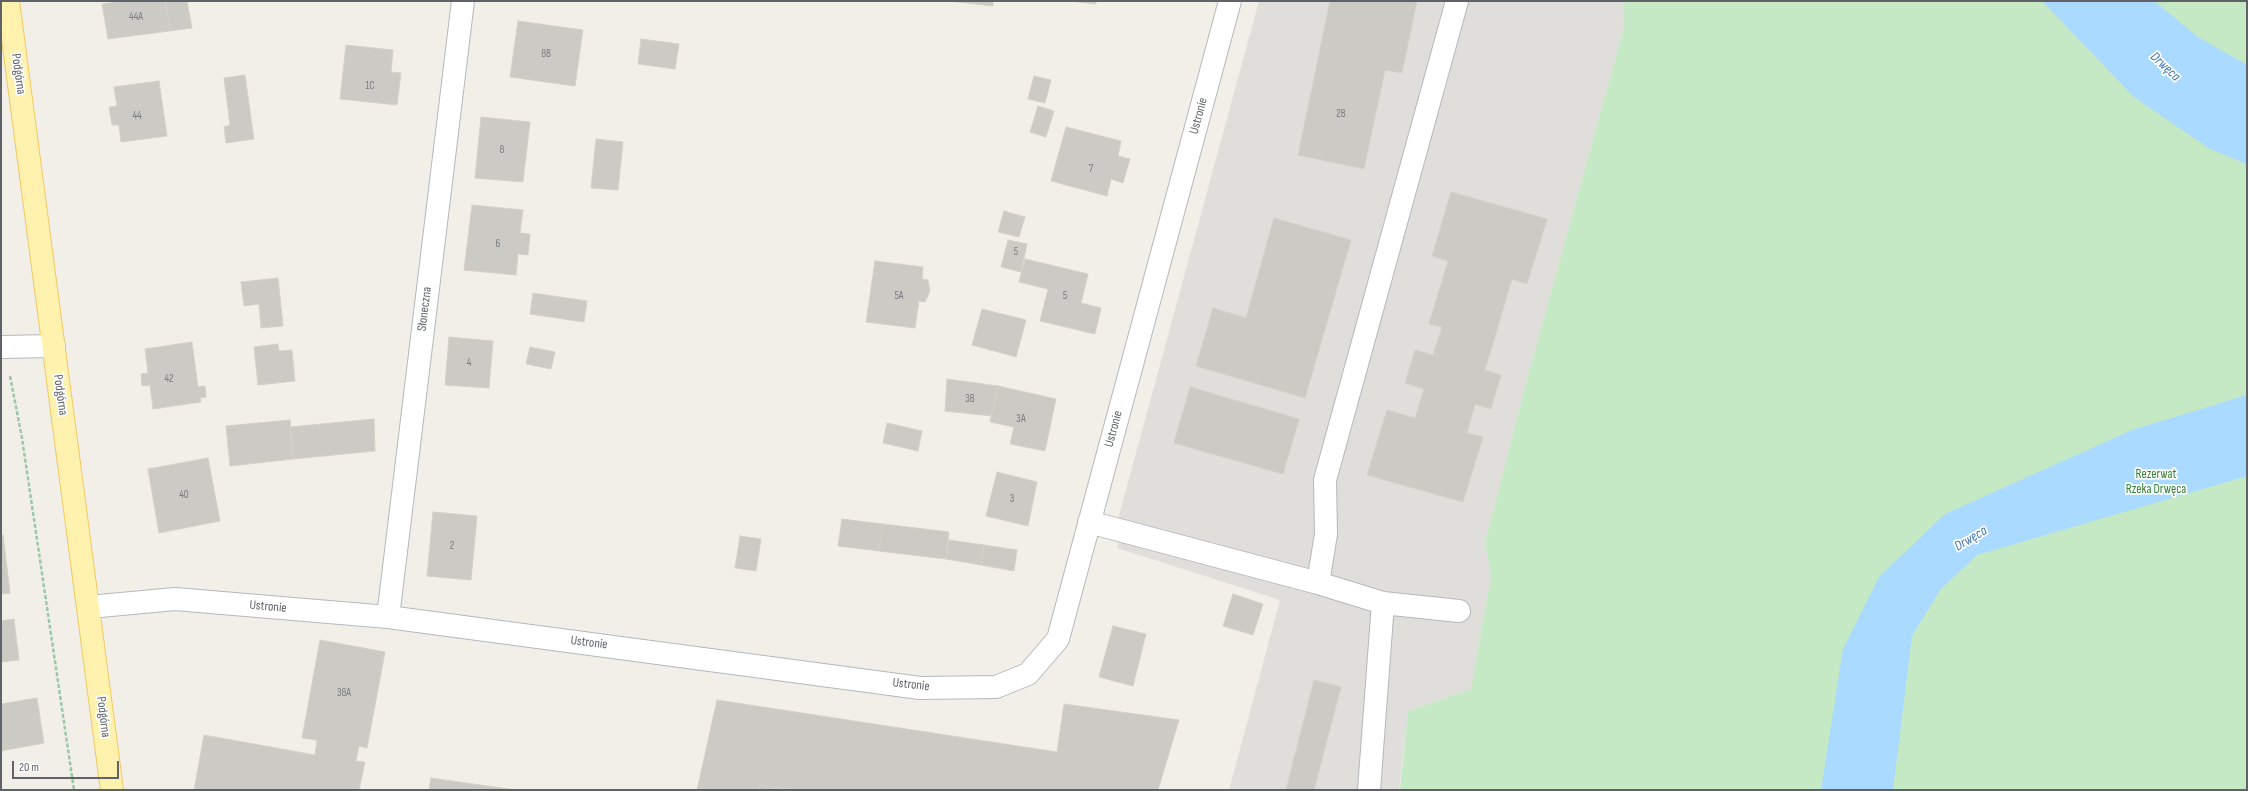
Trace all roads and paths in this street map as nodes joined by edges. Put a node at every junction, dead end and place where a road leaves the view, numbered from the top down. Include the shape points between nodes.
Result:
1 (8, 1) edge
2 (462, 1) edge
3 (1230, 1) edge
4 (1457, 1) edge
5 (54, 346) junction
6 (2, 347) edge
7 (1089, 522) junction
8 (1318, 583) junction
9 (1383, 603) junction
10 (89, 607) junction
11 (1460, 611) dead end
12 (388, 616) junction
13 (74, 790) edge
14 (112, 790) edge
15 (1370, 790) edge

1 - 5 main road, Podgórna
2 - 12 street, Słoneczna
3 - 7 street, Ustronie
4 - 8 street via 1325,480 1326,534
5 - 6 street
5 - 10 main road, Podgórna
6 - 13 path via 22,438
7 - 8 street
7 - 12 street, Ustronie via 1058,639 1028,674 996,687 920,688
8 - 9 street
9 - 11 street
9 - 15 street
10 - 12 street, Ustronie via 175,599
10 - 14 main road, Podgórna

